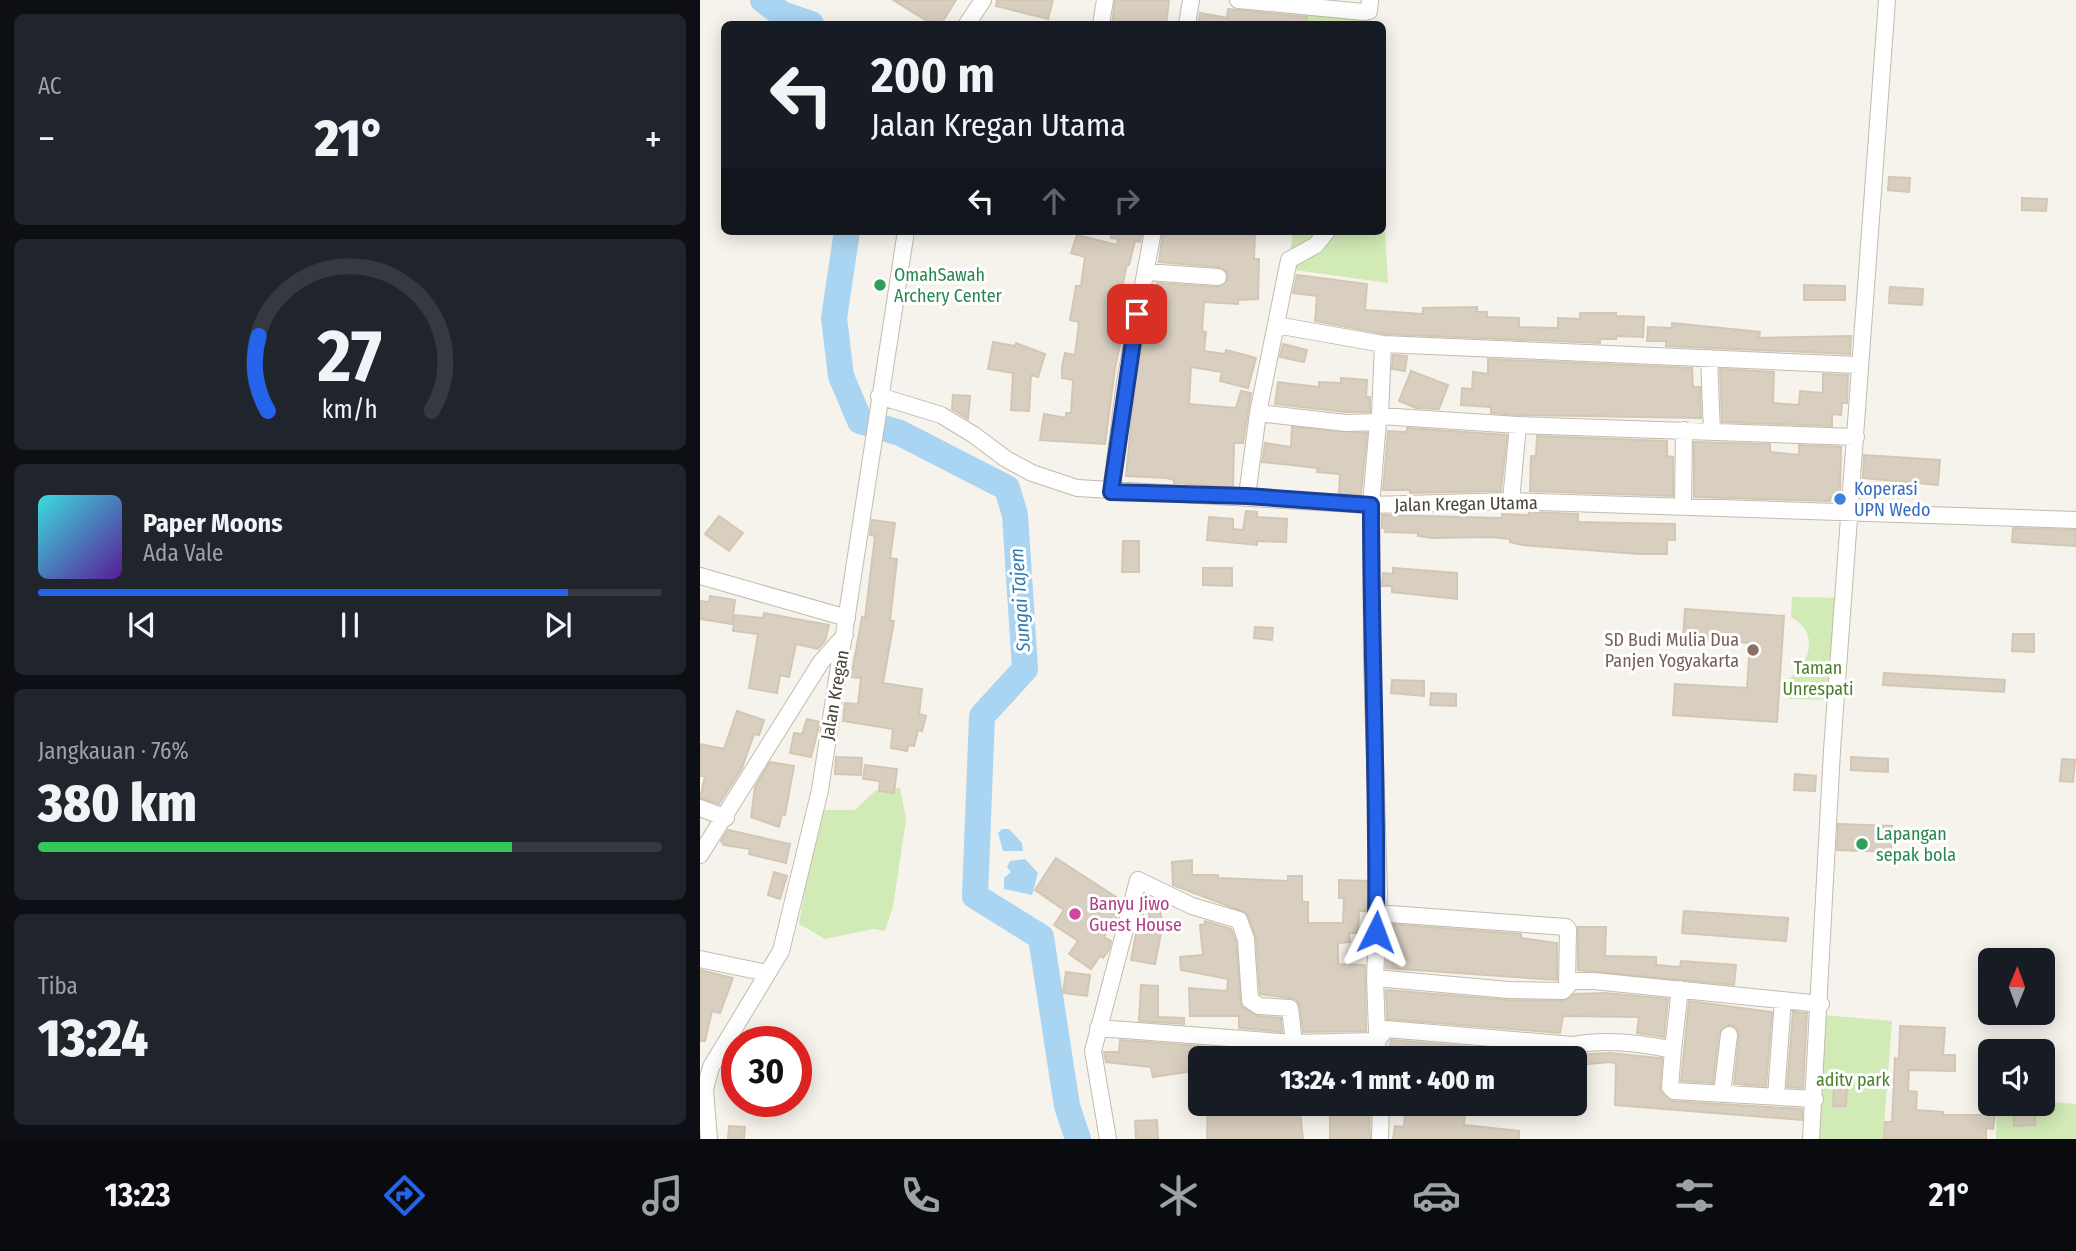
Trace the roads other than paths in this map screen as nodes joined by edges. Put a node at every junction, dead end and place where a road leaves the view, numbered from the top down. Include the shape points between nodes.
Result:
1 (984, 0) edge
2 (1104, 0) edge
3 (1191, 0) edge
4 (1238, 0) edge
5 (1370, 0) edge
6 (1887, 0) edge
7 (1303, 16) edge
8 (969, 21) edge
9 (1101, 21) edge
10 (1188, 21) edge
11 (905, 235) edge
12 (1152, 235) edge
13 (1324, 235) edge
14 (1147, 272) junction
15 (1218, 277) dead end
16 (1276, 325) junction
17 (1383, 344) junction
18 (1709, 358) junction
19 (1858, 365) junction
20 (879, 396) junction
21 (1258, 413) junction
22 (1518, 425) junction
23 (1684, 430) junction
24 (1712, 432) junction
25 (1856, 437) junction
26 (1111, 492) junction
27 (1247, 496) junction
28 (1511, 501) junction
29 (1371, 505) junction
30 (1683, 505) junction
31 (1851, 514) junction
32 (2076, 520) edge
33 (700, 576) edge
34 (847, 618) junction
35 (845, 635) junction
36 (700, 808) edge
37 (726, 818) junction
38 (700, 855) edge
39 (1376, 913) junction
40 (700, 959) edge
41 (767, 973) junction
42 (1375, 978) junction
43 (1567, 987) junction
44 (1680, 989) junction
45 (1783, 1000) junction
46 (1821, 1004) junction
47 (1098, 1028) junction
48 (1729, 1035) dead end
49 (1377, 1041) junction
50 (1294, 1043) junction
51 (1377, 1046) edge
52 (1673, 1050) junction
53 (702, 1089) edge
54 (1722, 1094) junction
55 (1776, 1096) junction
56 (1815, 1099) junction
57 (1381, 1116) edge
58 (709, 1139) edge
59 (1108, 1139) edge
60 (1380, 1139) edge
61 (1811, 1139) edge

1 - 8 street
2 - 9 street
3 - 10 street
4 - 7 street
5 - 7 street via 1368,12
6 - 19 street
11 - 20 street, Jalan Kregan
12 - 14 street
13 - 16 street via 1316,245 1289,260
14 - 15 street
14 - 26 street via 1125,382
16 - 17 street
16 - 21 street
17 - 18 street
17 - 22 street via 1380,416
18 - 19 street
18 - 24 street
19 - 25 street
20 - 26 street, Jalan Kregan Utama via 941,415 1032,473 1077,488
20 - 34 street, Jalan Kregan
21 - 27 street
21 - 29 street via 1378,422
22 - 23 street
22 - 28 street
23 - 24 street
23 - 30 street
24 - 25 street
25 - 31 street
26 - 27 street, Jalan Kregan Utama
27 - 29 street, Jalan Kregan Utama
28 - 29 street, Jalan Kregan Utama
28 - 30 street, Jalan Kregan Utama
29 - 39 street
30 - 31 street, Jalan Kregan Utama
31 - 32 street, Jalan Kregan Utama
31 - 46 street via 1832,750
33 - 34 street
34 - 35 street, Jalan Kregan
35 - 37 street via 821,662
35 - 41 street, Jalan Kregan via 820,790 790,921
36 - 37 street
37 - 38 street
39 - 42 street
39 - 43 street via 1566,927
40 - 41 street
41 - 53 street, Jalan Kregan
42 - 43 street via 1510,990 1563,991
42 - 49 street
43 - 44 street via 1572,981 1594,981
44 - 45 street
44 - 52 street
45 - 46 street
45 - 55 street
46 - 56 street
47 - 50 street
47 - 50 street via 1138,880 1192,906 1239,920 1246,939 1251,1000 1259,1006 1290,1008
47 - 59 street via 1094,1066
48 - 54 street
49 - 50 street
49 - 51 street
49 - 52 street via 1386,1029
52 - 54 street via 1671,1090
53 - 58 street, Jalan Kregan
54 - 55 street
55 - 56 street
56 - 61 street
57 - 60 street

